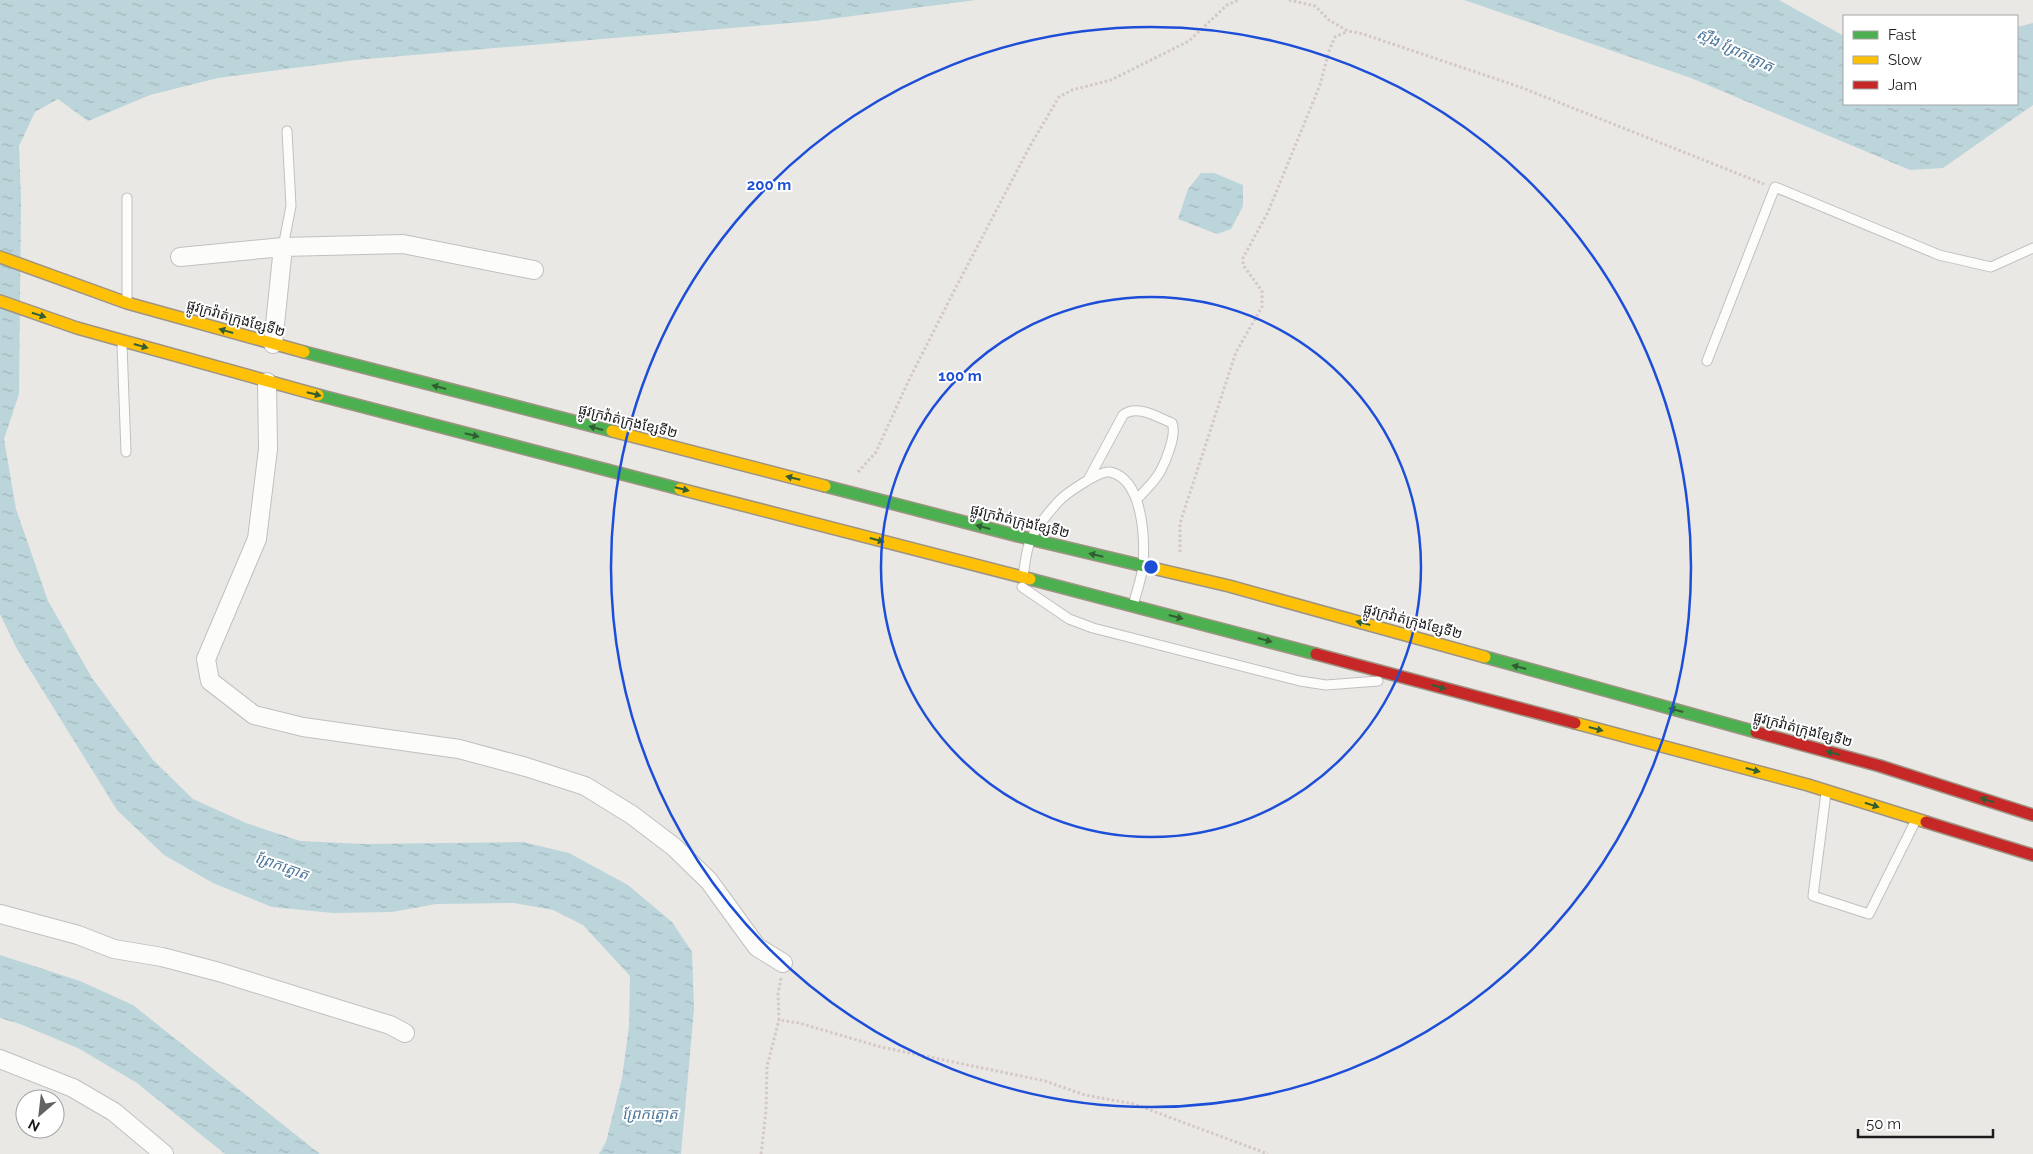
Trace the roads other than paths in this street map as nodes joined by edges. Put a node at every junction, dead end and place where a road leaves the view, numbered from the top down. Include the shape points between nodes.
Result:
1 (288, 131) dead end
2 (127, 198) dead end
3 (283, 247) junction
4 (2033, 248) edge
5 (0, 257) edge
6 (180, 257) dead end
7 (534, 270) dead end
8 (0, 301) edge
9 (127, 303) junction
10 (122, 341) junction
11 (273, 344) junction
12 (1707, 361) dead end
13 (267, 382) junction
14 (126, 452) dead end
15 (1088, 480) junction
16 (1137, 500) junction
17 (1030, 540) junction
18 (1143, 566) junction
19 (999, 572) junction
20 (1023, 579) junction
21 (1134, 606) junction
22 (1411, 679) junction
23 (1826, 791) junction
24 (2033, 815) edge
25 (1916, 819) junction
26 (2033, 854) edge
27 (0, 914) edge
28 (783, 963) road end
29 (405, 1033) dead end
30 (0, 1059) edge
31 (164, 1154) edge

1 - 3 lane via 291,206
2 - 9 lane
3 - 6 street
3 - 7 street via 403,244
3 - 11 street
4 - 12 lane via 1991,266 1939,255 1775,187
5 - 9 main road, ផ្លូវក្រវ៉ាត់ក្រុងខ្សែទី២
8 -> 10 main road
11 -> 9 main road, ផ្លូវក្រវ៉ាត់ក្រុងខ្សែទី២
10 -> 13 main road
10 - 14 lane
17 -> 11 main road, ផ្លូវក្រវ៉ាត់ក្រុងខ្សែទី២ via 841,490 642,445
13 -> 19 main road via 636,472
13 - 28 street via 268,449 257,539 206,659 210,681 254,715 303,727 459,749 586,786 674,847 709,881 756,947
15 - 16 lane via 1112,472 1130,485
15 - 16 lane via 1123,415 1129,410 1136,409 1172,423 1174,435 1160,472
15 - 17 lane via 1059,501
16 - 18 lane via 1142,523
18 -> 17 main road, ផ្លូវក្រវ៉ាត់ក្រុងខ្សែទី២
17 - 20 lane
18 - 21 lane
24 -> 18 main road, ផ្លូវក្រវ៉ាត់ក្រុងខ្សែទី២ via 1880,766
19 - 20 main road
19 - 22 lane via 1069,619 1102,630 1300,681 1326,684
20 - 21 main road
21 -> 22 main road via 1219,624
22 -> 23 main road
23 -> 25 main road
23 - 25 lane via 1814,896 1869,914
25 - 26 main road
27 - 29 street via 78,935 114,949 219,972 390,1025
30 - 31 street via 73,1088 114,1112

